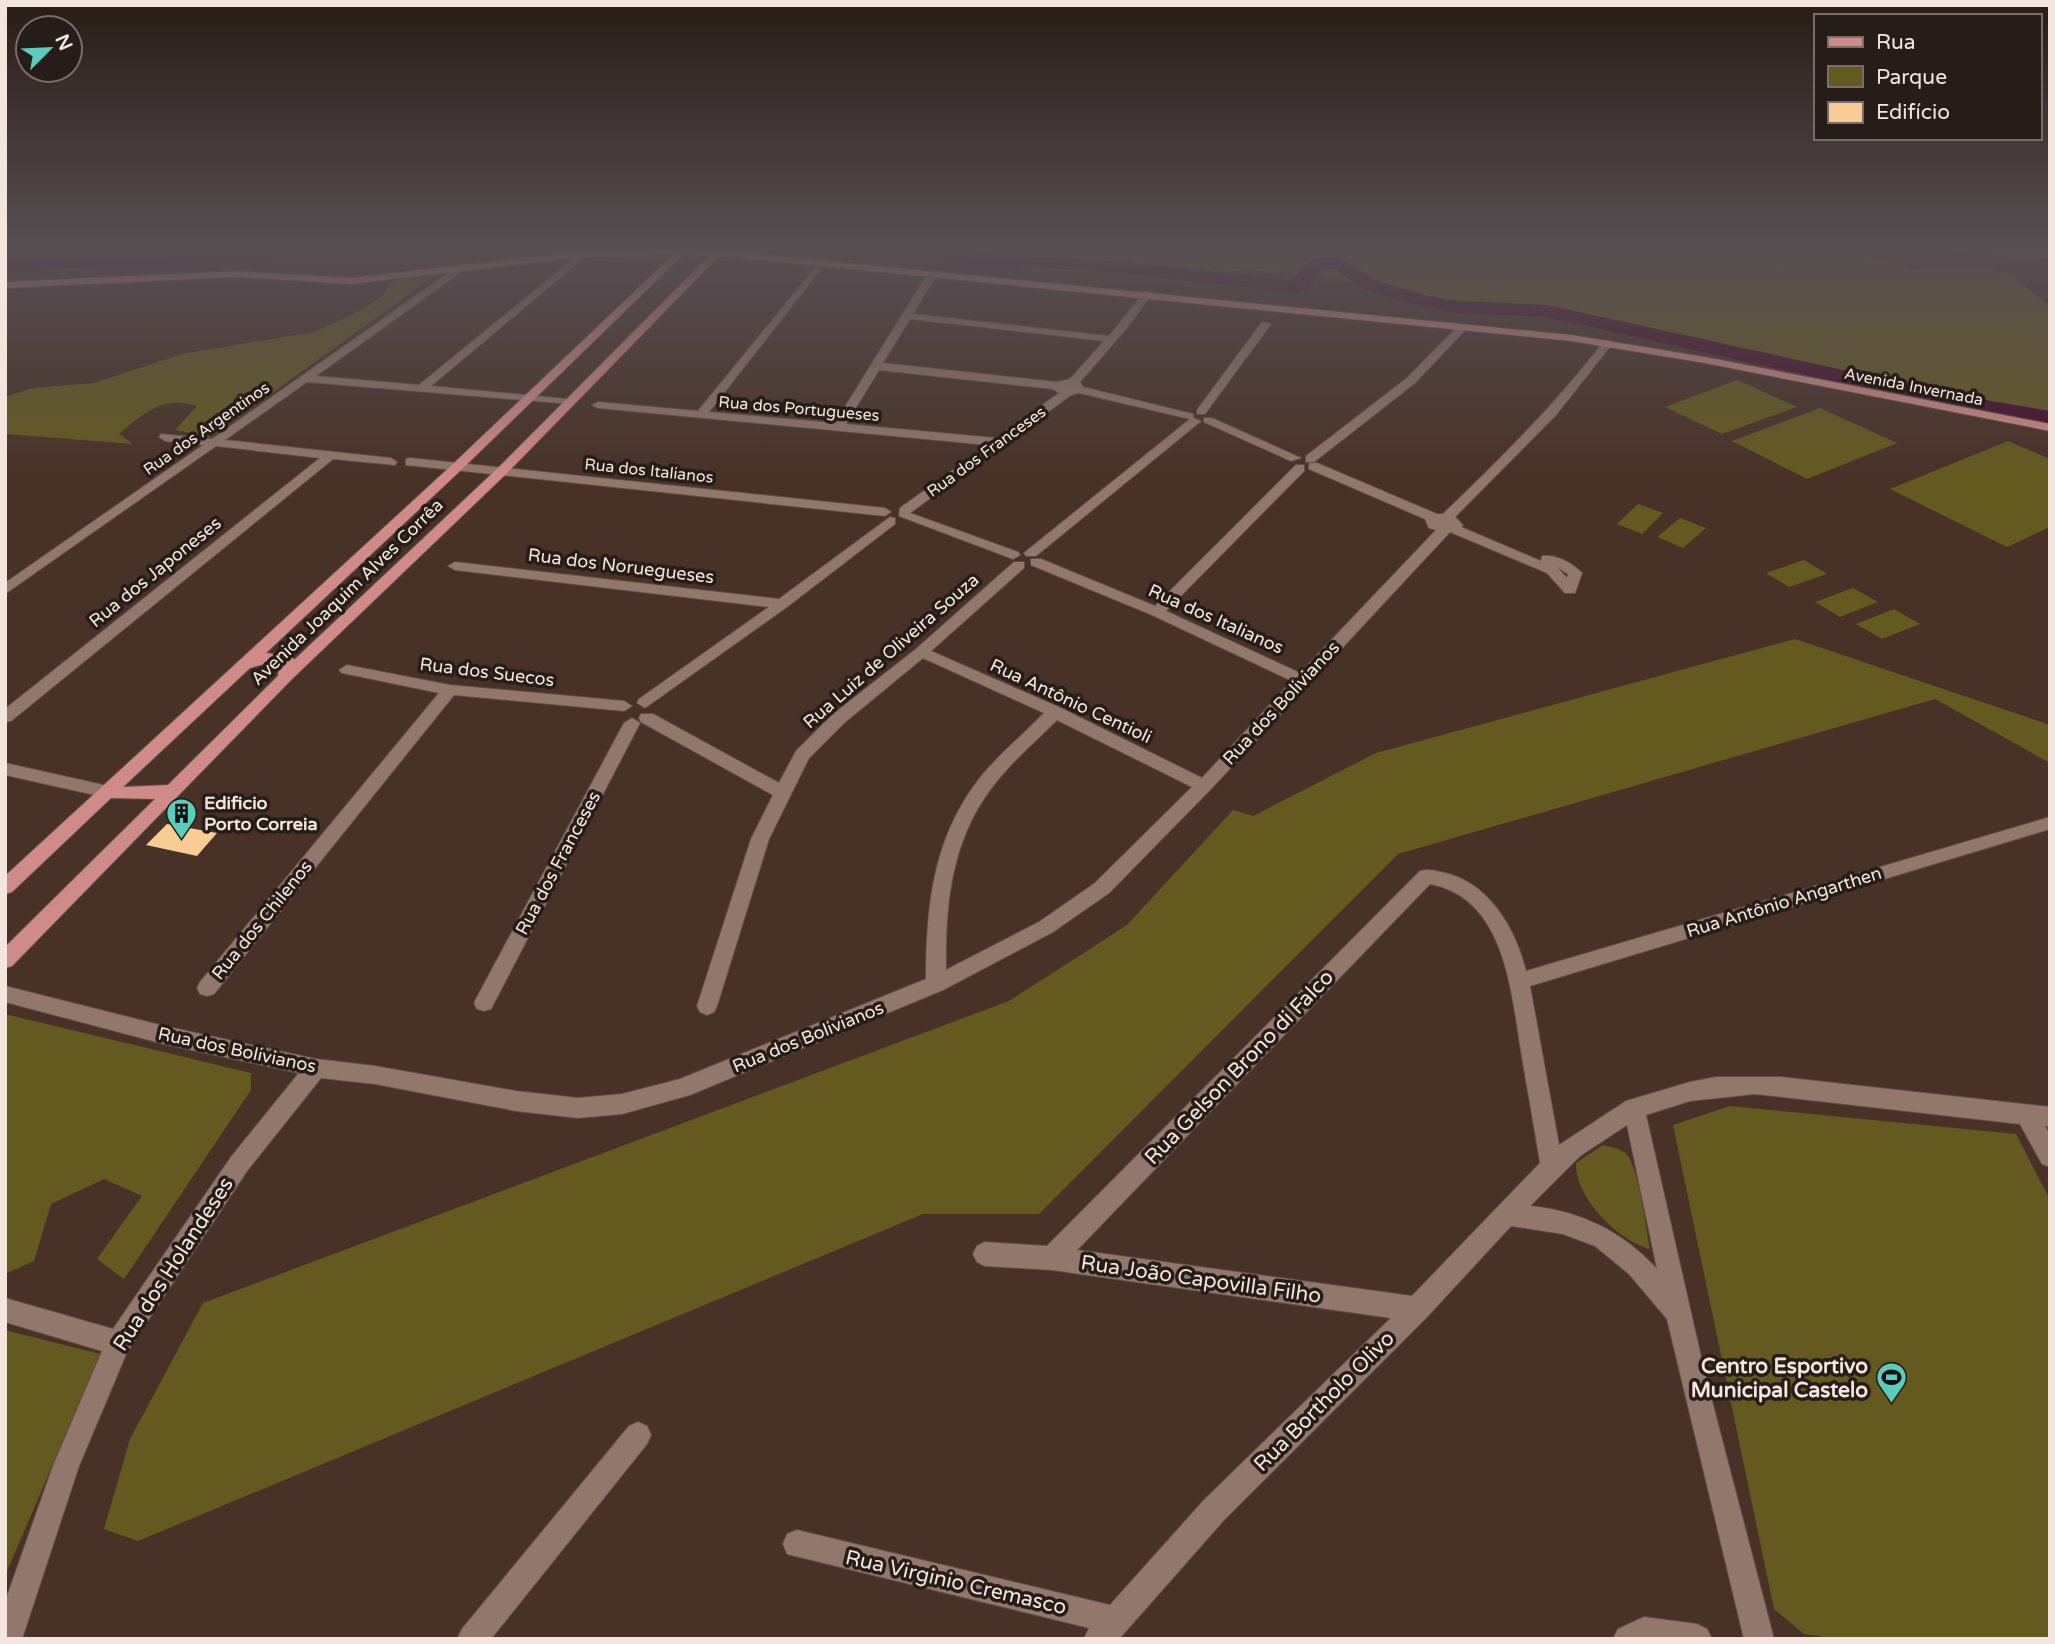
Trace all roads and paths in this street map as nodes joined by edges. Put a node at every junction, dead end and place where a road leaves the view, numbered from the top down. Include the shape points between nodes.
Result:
1 (384, 322) edge
2 (502, 322) edge
3 (609, 322) edge
4 (648, 322) edge
5 (775, 322) edge
6 (904, 322) edge
7 (958, 322) edge
8 (1125, 322) edge
9 (1266, 322) edge
10 (1423, 322) edge
11 (1464, 326) junction
12 (1111, 339) junction
13 (1608, 343) junction
14 (877, 366) junction
15 (304, 378) junction
16 (1069, 387) junction
17 (421, 389) junction
18 (529, 399) junction
19 (567, 402) junction
20 (598, 405) dead end
21 (700, 416) junction
22 (1198, 417) junction
23 (838, 428) junction
24 (2050, 429) edge
25 (165, 437) dead end
26 (212, 442) junction
27 (998, 442) junction
28 (328, 457) junction
29 (391, 462) dead end
30 (410, 462) dead end
31 (1305, 463) junction
32 (457, 467) junction
33 (502, 471) junction
34 (905, 513) junction
35 (887, 516) junction
36 (1445, 523) junction
37 (1522, 556) dead end
38 (1025, 559) junction
39 (455, 566) dead end
40 (5, 590) edge
41 (782, 604) junction
42 (1157, 612) junction
43 (921, 652) junction
44 (247, 663) junction
45 (347, 670) dead end
46 (286, 677) junction
47 (1302, 680) junction
48 (450, 690) junction
49 (1055, 712) junction
50 (641, 715) junction
51 (5, 717) edge
52 (5, 769) edge
53 (1204, 786) junction
54 (172, 791) junction
55 (108, 792) junction
56 (783, 793) junction
57 (2050, 823) edge
58 (5, 887) edge
59 (5, 961) edge
60 (1519, 981) junction
61 (936, 984) junction
62 (207, 988) dead end
63 (5, 994) edge
64 (484, 1003) dead end
65 (707, 1006) dead end
66 (316, 1068) junction
67 (1634, 1108) junction
68 (2026, 1114) junction
69 (2050, 1117) edge
70 (2050, 1157) edge
71 (1552, 1166) junction
72 (1505, 1214) junction
73 (985, 1254) dead end
74 (1052, 1258) junction
75 (1417, 1310) junction
76 (5, 1311) edge
77 (1677, 1313) junction
78 (118, 1343) junction
79 (638, 1435) dead end
80 (797, 1545) dead end
81 (1107, 1630) edge
82 (7, 1639) edge
83 (472, 1639) edge
84 (1628, 1639) edge
85 (1697, 1639) edge
86 (1759, 1639) edge

1 - 15 street, Rua dos Argentinos
2 - 17 street
3 - 18 main road, Avenida Joaquim Alves Corrêa
4 - 19 main road, Avenida Joaquim Alves Corrêa
5 - 21 street
6 - 14 street
7 - 12 street
8 - 12 street, Rua dos Franceses
9 - 22 street, Rua Luiz de Oliveira Souza
10 - 11 main road, Avenida Invernada
11 - 13 main road, Avenida Invernada
11 - 31 street via 1394,395
12 - 16 street, Rua dos Franceses
13 - 24 main road, Avenida Invernada
13 - 36 street, Rua dos Bolivianos via 1535,430
14 - 16 street
14 - 23 street
15 - 17 street
15 - 26 street, Rua dos Argentinos
16 - 22 street
16 - 27 street, Rua dos Franceses
17 - 18 street
18 - 19 street
18 - 32 main road, Avenida Joaquim Alves Corrêa
19 - 33 main road, Avenida Joaquim Alves Corrêa
20 - 21 street, Rua dos Portugueses
21 - 23 street, Rua dos Portugueses
22 - 31 street
22 - 38 street, Rua Luiz de Oliveira Souza
23 - 27 street, Rua dos Portugueses
25 - 26 street
26 - 28 street
26 - 40 street, Rua dos Argentinos
27 - 34 street, Rua dos Franceses
28 - 29 street
28 - 51 street, Rua dos Japoneses
30 - 32 street, Rua dos Italianos
31 - 36 street
31 - 42 street
32 - 33 street, Rua dos Italianos
32 - 44 main road, Avenida Joaquim Alves Corrêa
33 - 35 street, Rua dos Italianos
33 - 46 main road, Avenida Joaquim Alves Corrêa
34 - 35 street, Rua dos Italianos via 895,508
34 - 38 street, Rua dos Italianos
35 - 41 street, Rua dos Franceses
36 - 37 street
36 - 47 street, Rua dos Bolivianos
38 - 42 street, Rua dos Italianos
38 - 43 street, Rua Luiz de Oliveira Souza
39 - 41 street, Rua dos Noruegueses
41 - 50 street, Rua dos Franceses
42 - 47 street, Rua dos Italianos
43 - 49 street, Rua Antônio Centioli
43 - 56 street, Rua Luiz de Oliveira Souza via 838,719 802,755
44 - 46 main road via 280,656 287,659
44 - 55 main road, Avenida Joaquim Alves Corrêa
45 - 48 street, Rua dos Suecos
46 - 54 main road, Avenida Joaquim Alves Corrêa
47 - 53 street, Rua dos Bolivianos
48 - 50 street, Rua dos Suecos via 624,706
48 - 62 street, Rua dos Chilenos
49 - 53 street, Rua Antônio Centioli
49 - 61 street via 984,784 955,828 935,927
50 - 56 street
50 - 64 street, Rua dos Franceses
52 - 55 street
53 - 61 street, Rua dos Bolivianos via 1102,888 1046,927
54 - 55 main road
54 - 59 main road, Avenida Joaquim Alves Corrêa
55 - 58 main road, Avenida Joaquim Alves Corrêa
56 - 65 street, Rua Luiz de Oliveira Souza via 760,839
57 - 60 street, Rua Antônio Angarthen
60 - 71 street
60 - 74 street, Rua Gelson Brono di Falco via 1504,934 1472,893 1450,879 1426,876
61 - 66 street, Rua dos Bolivianos via 682,1088 622,1104 578,1108 516,1101
63 - 66 street, Rua dos Bolivianos
66 - 78 street, Rua dos Holandeses via 239,1164
67 - 68 street, Rua Bortholo Olivo via 1683,1092 1744,1085
67 - 71 street, Rua Bortholo Olivo via 1576,1143
67 - 77 street
68 - 69 street, Rua Bortholo Olivo
68 - 70 street
71 - 72 street, Rua Bortholo Olivo
72 - 75 street, Rua Bortholo Olivo
72 - 77 street via 1587,1227 1643,1269
73 - 74 street, Rua João Capovilla Filho
74 - 75 street, Rua João Capovilla Filho
75 - 81 street, Rua Bortholo Olivo via 1214,1510
76 - 78 street
77 - 86 street
78 - 82 street, Rua dos Holandeses via 66,1466
79 - 83 street
80 - 81 street, Rua Virginio Cremasco
84 - 85 street via 1644,1632

